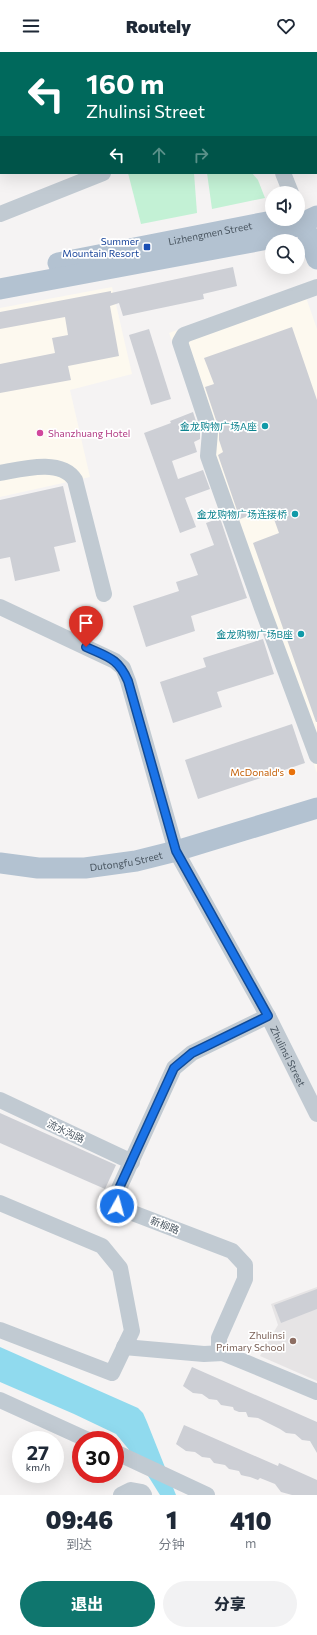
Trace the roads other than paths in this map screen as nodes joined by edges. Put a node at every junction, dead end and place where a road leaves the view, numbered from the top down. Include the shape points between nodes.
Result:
1 (100, 174) edge
2 (283, 174) edge
3 (288, 186) edge
4 (0, 214) edge
5 (306, 216) edge
6 (317, 259) edge
7 (0, 275) edge
8 (317, 287) edge
9 (0, 289) edge
10 (0, 473) edge
11 (104, 594) dead end
12 (0, 607) edge
13 (317, 756) edge
14 (317, 808) edge
15 (176, 851) junction
16 (0, 863) edge
17 (268, 1016) junction
18 (0, 1100) edge
19 (317, 1114) edge
20 (132, 1162) junction
21 (0, 1203) edge
22 (0, 1330) edge
23 (124, 1347) junction
24 (223, 1353) junction
25 (317, 1392) edge
26 (0, 1400) edge
27 (72, 1433) edge
28 (124, 1456) edge
29 (207, 1495) edge

1 - 4 street
2 - 3 street
5 - 6 main road
5 - 7 main road, Lizhengmen Street
5 - 9 main road, Lizhengmen Street via 268,239
8 - 13 street via 184,335 180,342 210,432 208,456
10 - 11 street via 40,466 65,470 71,474 76,480
12 - 15 street, Zhulinsi Street via 115,661 123,668
14 - 15 main road, Dutongfu Street
15 - 16 main road, Dutongfu Street via 136,861 84,868 38,868
15 - 17 street, Zhulinsi Street
17 - 19 street, Zhulinsi Street
17 - 20 street, 新柳路 via 192,1053 174,1068
18 - 20 street, 流水沟路
20 - 24 street, 新柳路 via 116,1195 117,1206 232,1251 245,1266 245,1279 219,1338 219,1346
21 - 23 street via 102,1246 120,1268 132,1331
22 - 23 street via 112,1373
23 - 24 street via 204,1354
24 - 25 street
26 - 27 street
28 - 29 street

